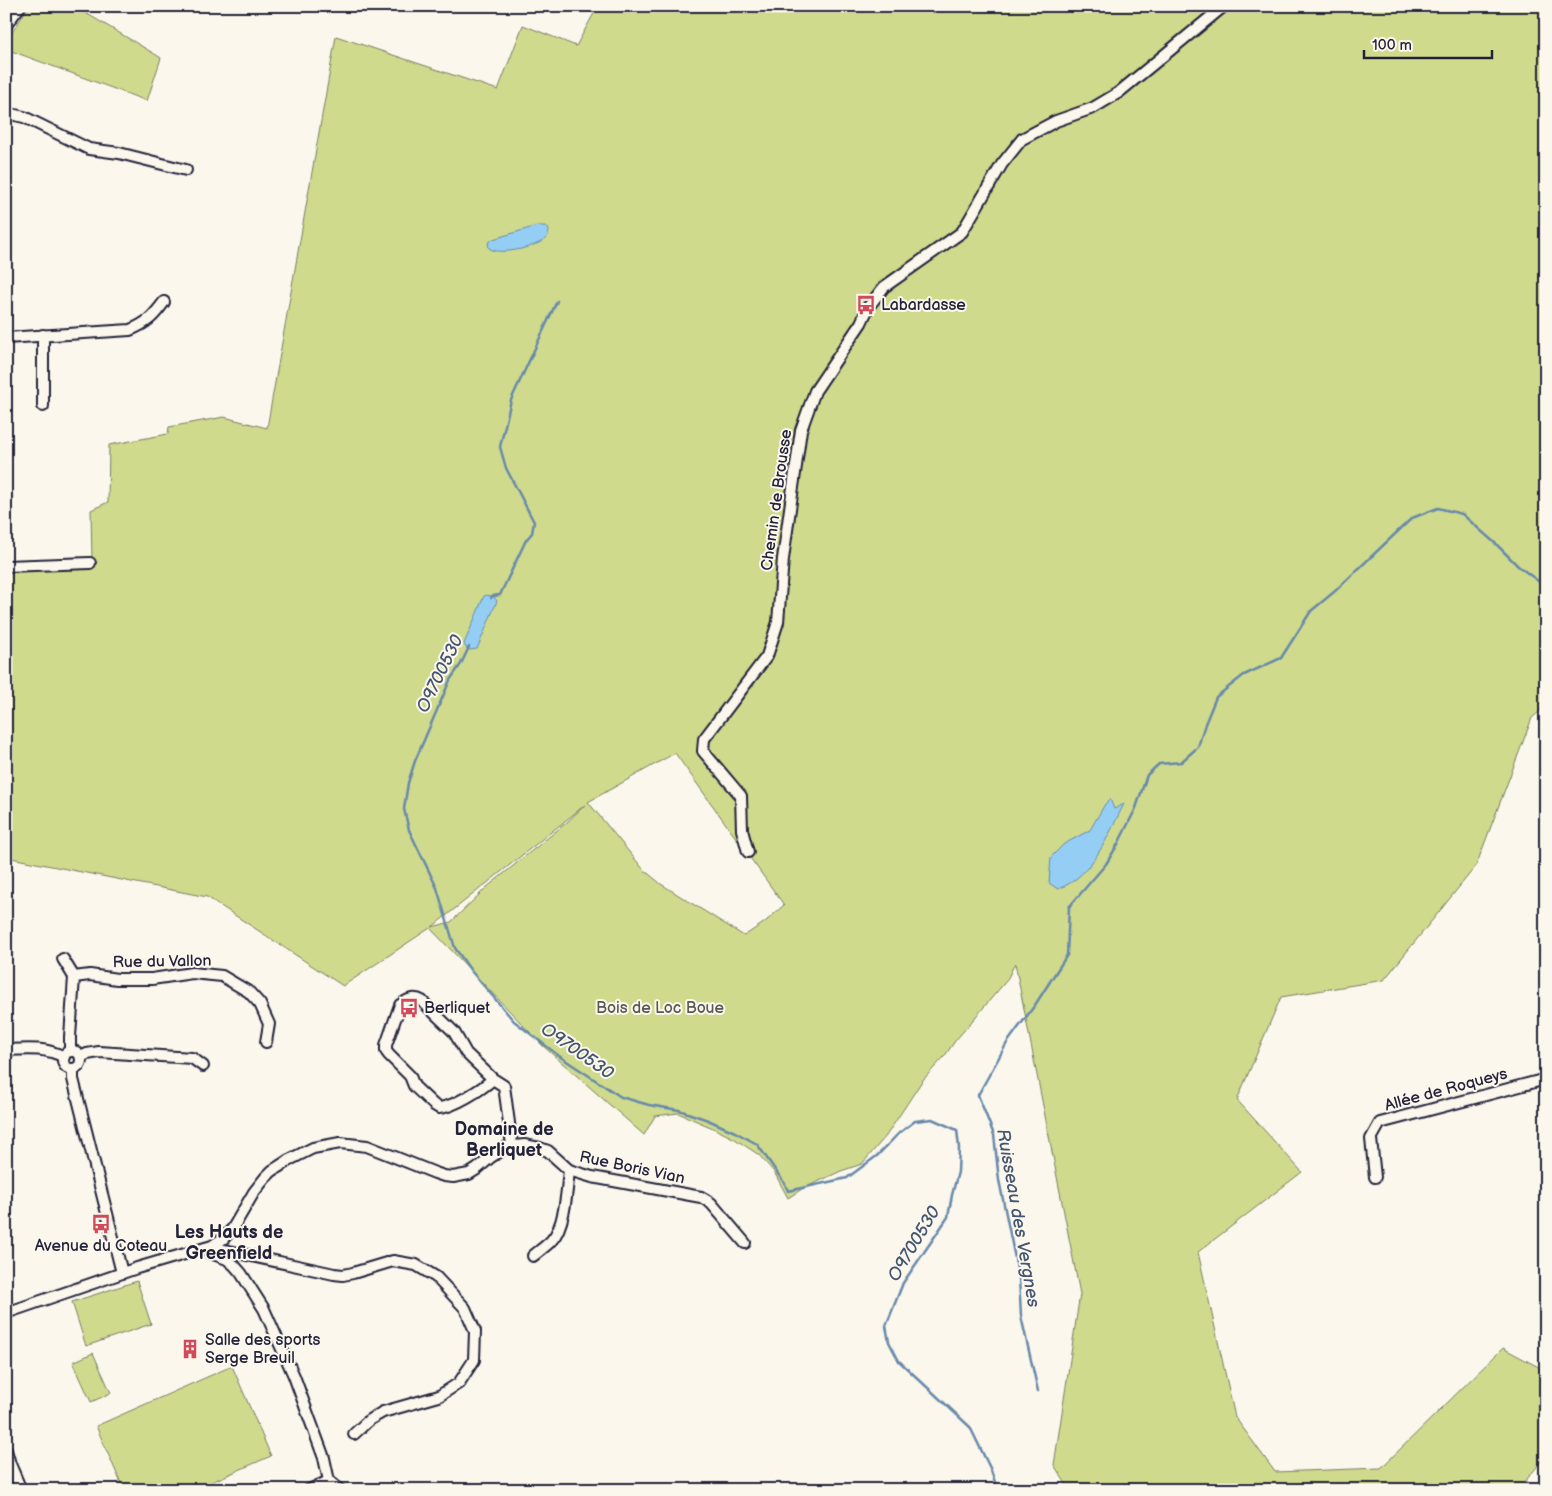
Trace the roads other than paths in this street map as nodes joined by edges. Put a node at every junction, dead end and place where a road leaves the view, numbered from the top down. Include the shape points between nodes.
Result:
1 (20, 6) edge
2 (1224, 6) edge
3 (6, 25) edge
4 (6, 113) edge
5 (186, 170) dead end
6 (164, 302) dead end
7 (43, 335) junction
8 (6, 338) edge
9 (42, 406) dead end
10 (90, 563) dead end
11 (6, 566) edge
12 (748, 852) dead end
13 (63, 960) dead end
14 (74, 977) junction
15 (266, 1042) dead end
16 (6, 1050) edge
17 (67, 1054) junction
18 (81, 1057) junction
19 (203, 1066) dead end
20 (73, 1070) junction
21 (493, 1078) junction
22 (1546, 1079) edge
23 (512, 1145) junction
24 (569, 1170) junction
25 (1375, 1177) dead end
26 (745, 1243) dead end
27 (200, 1248) junction
28 (534, 1256) dead end
29 (122, 1273) junction
30 (6, 1313) edge
31 (354, 1434) dead end
32 (6, 1450) edge
33 (8, 1465) edge
34 (329, 1481) junction
35 (21, 1490) edge
36 (309, 1490) edge
37 (340, 1490) edge

1 - 3 street
2 - 12 street, Chemin de Brousse via 1118,93 1093,108 1056,121 1022,139 1002,164 962,232 884,287 815,391 801,430 783,559 778,622 767,656 704,739 703,751 741,796 742,830
4 - 5 street via 24,118 89,149
6 - 7 street via 154,316 130,330
7 - 8 street
7 - 9 street
10 - 11 street
13 - 14 street
14 - 15 street, Rue du Vallon via 152,979 192,973 222,976 249,992 260,1004 269,1024
14 - 17 street
16 - 17 street via 39,1049
17 - 18 street via 76,1052
17 - 20 street via 65,1066
18 - 19 street via 99,1052 192,1058
18 - 20 street via 80,1066
20 - 29 street
21 - 21 street via 483,1088 450,1105 439,1108 434,1105 386,1051 400,1005 411,999 422,1001 454,1032 466,1053
21 - 23 street via 504,1086
22 - 25 street, Allée de Roqueys via 1380,1123 1370,1139
23 - 24 street, Rue Boris Vian via 548,1151
23 - 27 street via 469,1174 452,1177 435,1174 367,1146 340,1142 313,1148 272,1171 224,1238 212,1246
24 - 26 street, Rue Boris Vian via 701,1197 711,1203
24 - 28 street via 562,1219 553,1240
27 - 29 street
27 - 31 street via 216,1248 343,1275 393,1261 416,1265 436,1277 465,1308 476,1331 474,1360 459,1383 439,1396 376,1415
27 - 34 street via 234,1265 264,1309 294,1376 325,1460
29 - 30 street
32 - 33 street
33 - 35 street
34 - 36 street
34 - 37 street

